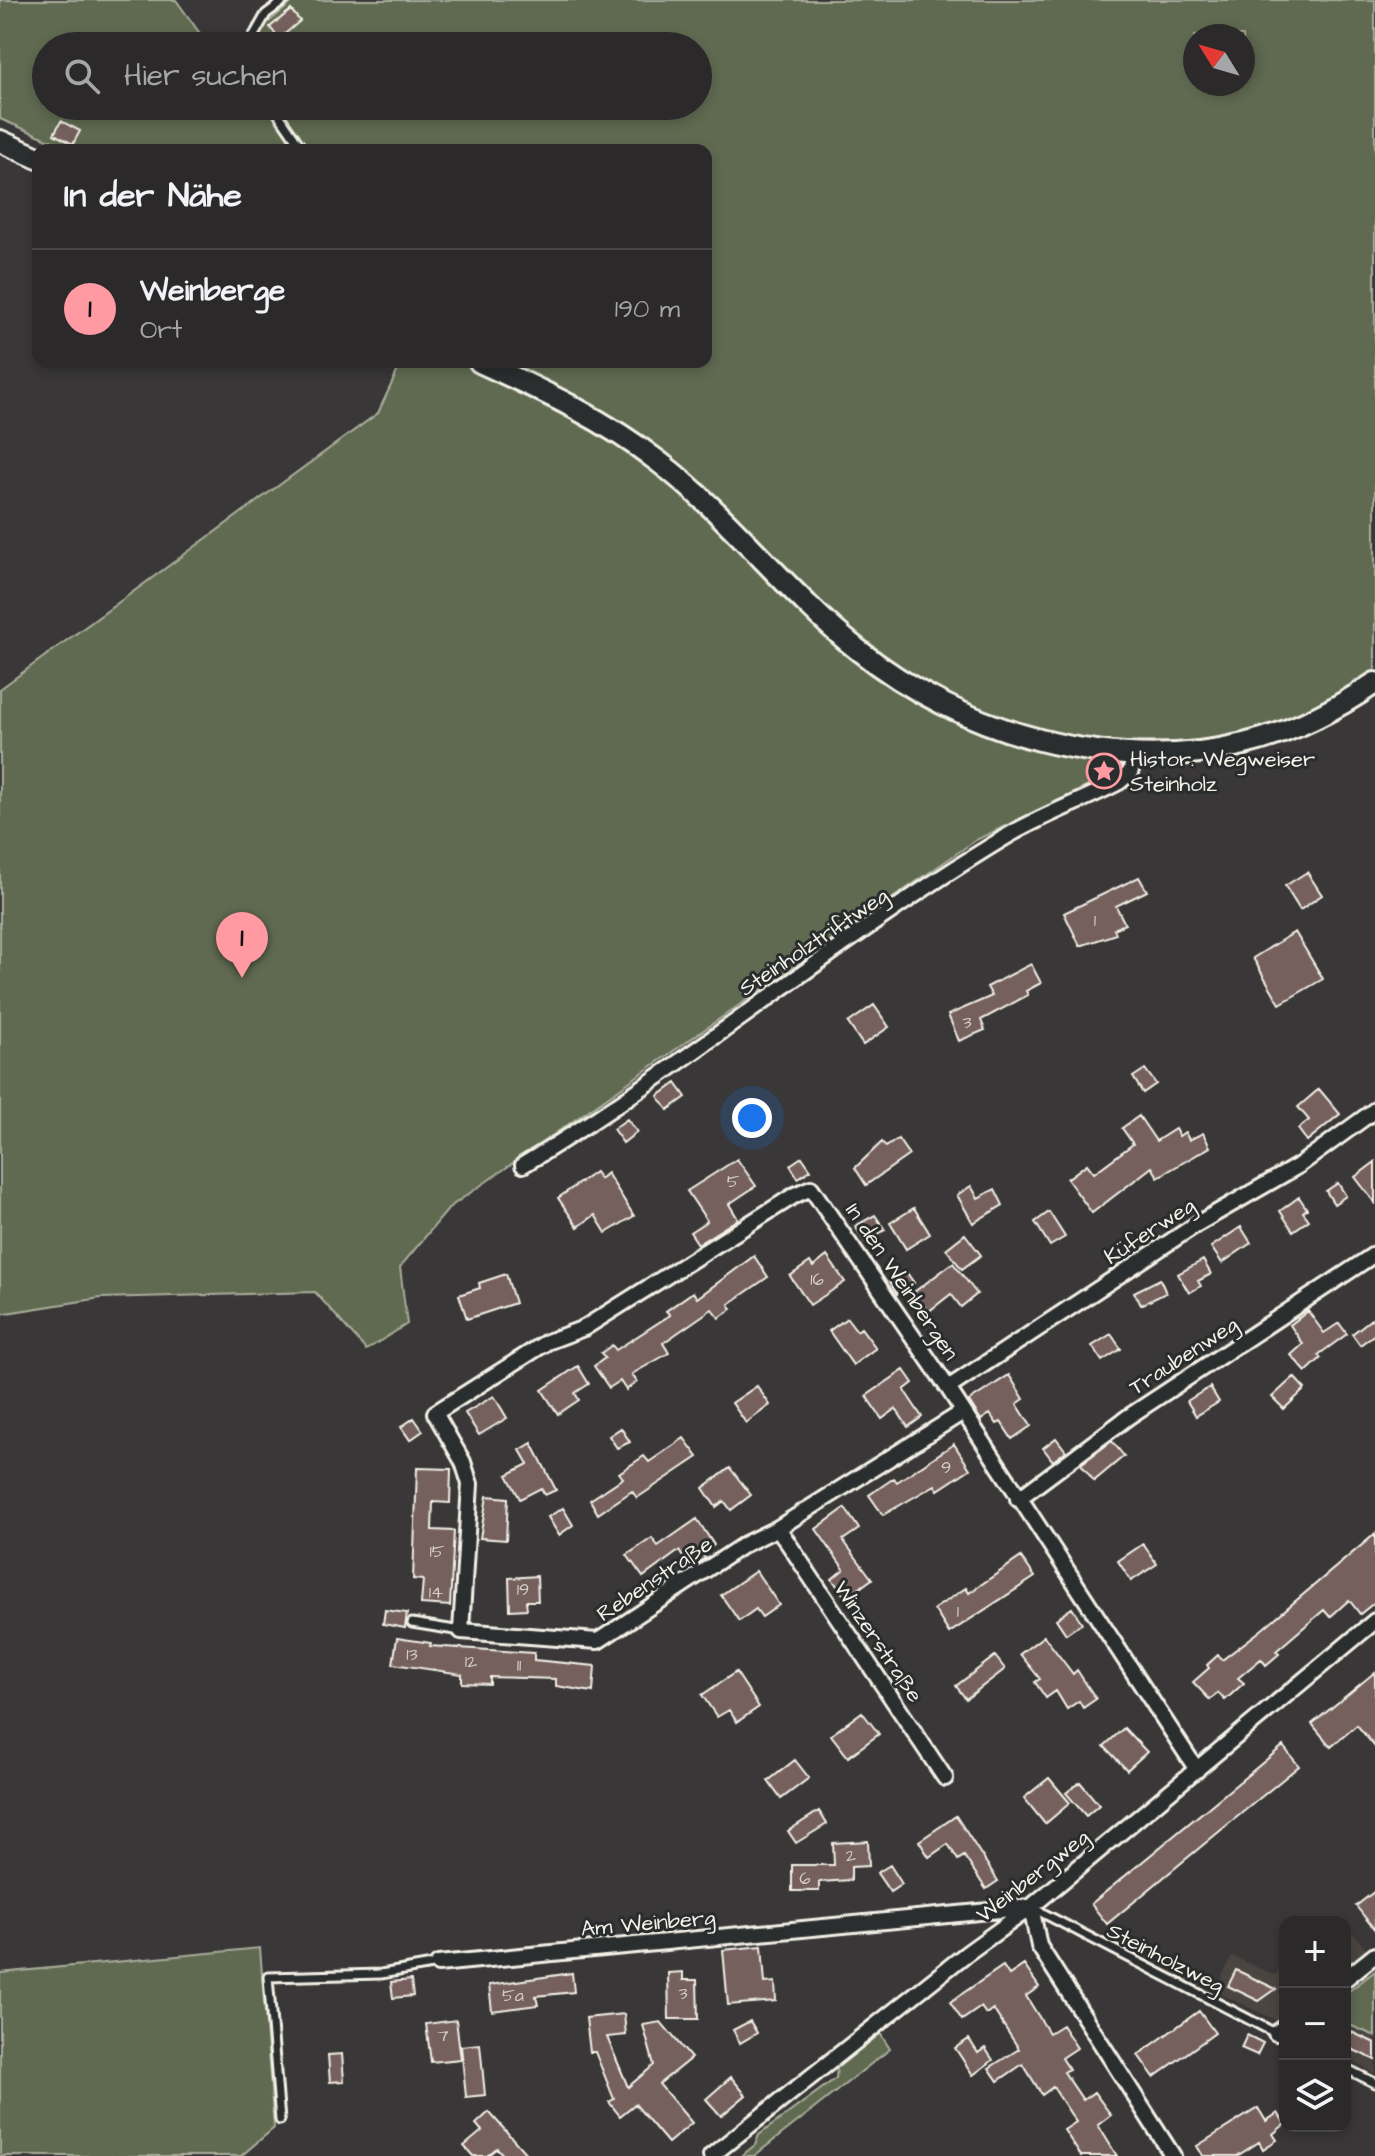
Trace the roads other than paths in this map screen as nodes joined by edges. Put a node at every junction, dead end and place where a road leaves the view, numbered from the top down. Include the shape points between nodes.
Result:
1 (285, 0) edge
2 (256, 32) edge
3 (283, 120) edge
4 (0, 141) edge
5 (299, 144) edge
6 (32, 155) edge
7 (493, 368) edge
8 (1375, 683) edge
9 (1132, 766) dead end
10 (1375, 1110) edge
11 (523, 1165) dead end
12 (1375, 1254) edge
13 (948, 1388) junction
14 (963, 1412) junction
15 (1018, 1499) junction
16 (778, 1528) junction
17 (1375, 1621) edge
18 (412, 1623) dead end
19 (461, 1631) junction
20 (1197, 1770) junction
21 (945, 1778) dead end
22 (1031, 1907) junction
23 (1375, 1955) edge
24 (438, 1964) joint
25 (1351, 1974) edge
26 (1279, 2031) edge
27 (1351, 2071) edge
28 (1375, 2083) edge
29 (280, 2120) dead end
30 (711, 2156) edge
31 (1173, 2156) edge

1 - 2 lane via 266,14
3 - 5 lane
4 - 6 main road
7 - 8 main road via 585,412 661,463 820,618 896,678 1009,731 1105,750 1169,753 1247,743 1303,724
9 - 11 street, Steinholztriftweg via 1119,782 1006,837
10 - 13 street, Küferweg via 1308,1160 1197,1224
12 - 15 street, Traubenweg via 1128,1417
13 - 14 street, In den Weinbergen
13 - 19 street, In den Weinbergen via 819,1195 808,1188 584,1328 547,1342 435,1413 470,1484
14 - 15 street, In den Weinbergen
14 - 16 street, Rebenstraße
15 - 20 street, In den Weinbergen
16 - 19 street, Rebenstraße via 598,1641
16 - 21 street, Winzerstraße
17 - 20 street, Weinbergweg
18 - 19 lane
20 - 22 street, Weinbergweg
22 - 24 street, Am Weinberg
22 - 26 lane, Steinholzweg
22 - 30 street, Weinbergweg
22 - 31 street via 1039,1946
23 - 25 street
24 - 29 lane, Am Weinberg via 381,1974 268,1977
27 - 28 lane

